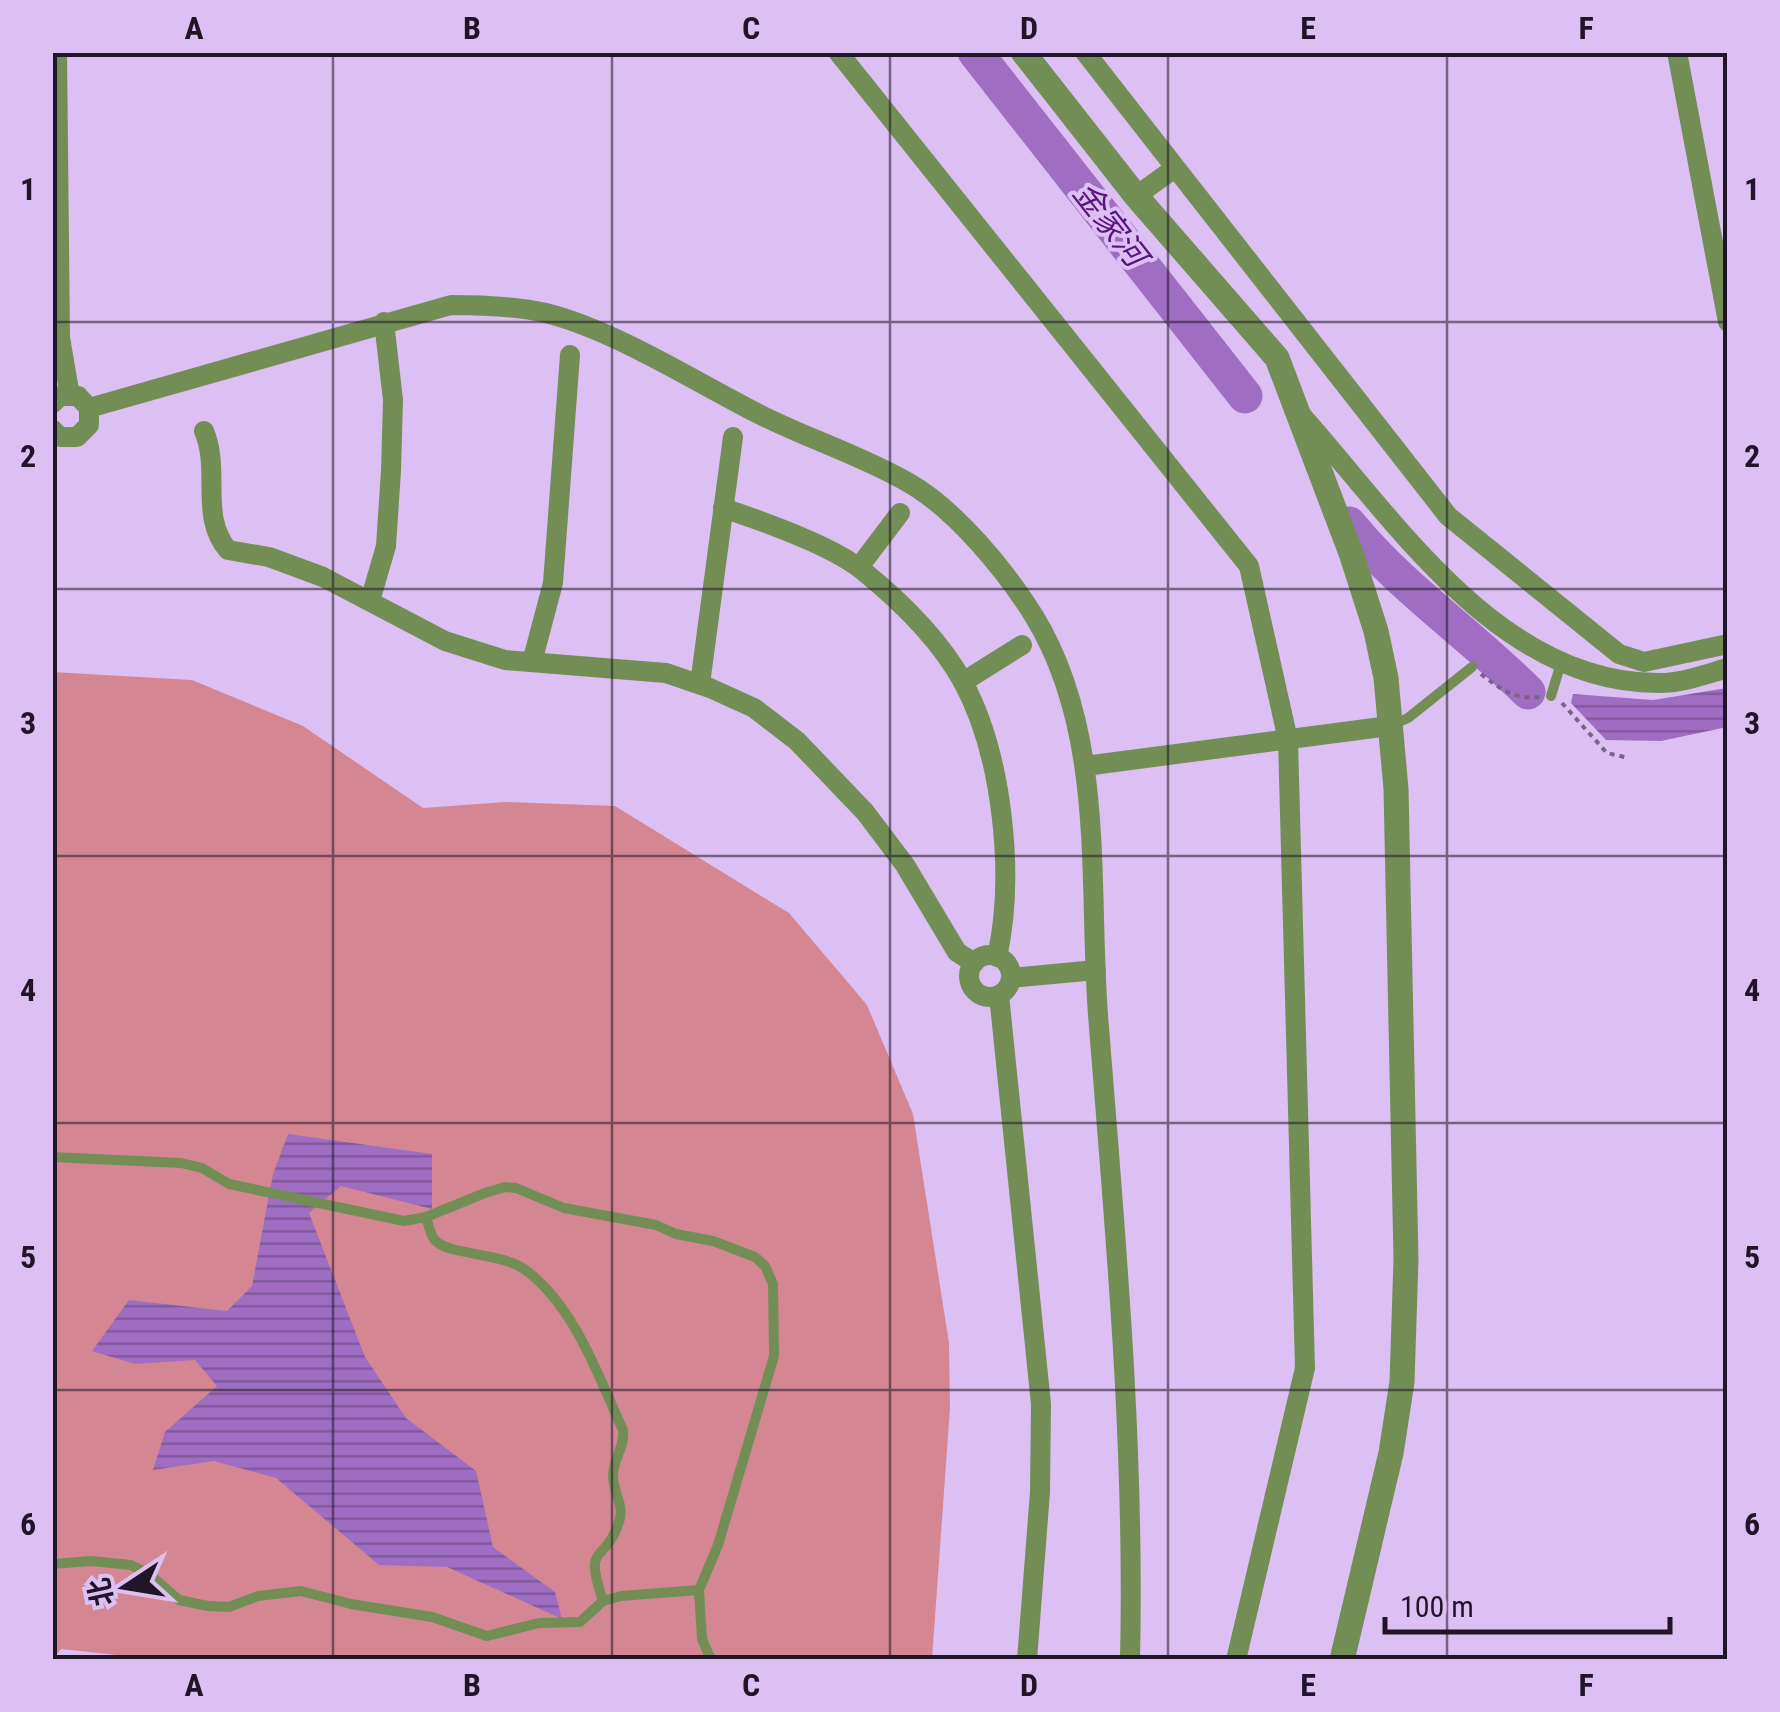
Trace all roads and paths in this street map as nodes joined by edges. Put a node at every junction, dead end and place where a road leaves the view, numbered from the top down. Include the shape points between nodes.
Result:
1 (58, 52) edge
2 (838, 52) edge
3 (1023, 52) edge
4 (1085, 52) edge
5 (1677, 52) edge
6 (55, 140) edge
7 (1175, 168) junction
8 (1136, 196) junction
9 (384, 322) junction
10 (1728, 322) edge
11 (1306, 334) junction
12 (570, 355) dead end
13 (1278, 358) junction
14 (61, 400) edge
15 (89, 408) junction
16 (1299, 412) junction
17 (52, 429) edge
18 (204, 432) dead end
19 (734, 437) dead end
20 (724, 508) junction
21 (900, 513) dead end
22 (859, 568) junction
23 (370, 600) junction
24 (1728, 644) edge
25 (1022, 645) dead end
26 (532, 662) junction
27 (1561, 663) junction
28 (1472, 667) dead end
29 (1728, 668) edge
30 (963, 682) junction
31 (700, 684) junction
32 (1551, 696) dead end
33 (1389, 726) junction
34 (1288, 740) junction
35 (1085, 766) junction
36 (998, 957) junction
37 (974, 963) junction
38 (1096, 970) junction
39 (1005, 986) junction
40 (52, 1157) edge
41 (426, 1217) junction
42 (52, 1564) edge
43 (699, 1590) junction
44 (603, 1601) junction
45 (711, 1660) edge
46 (1027, 1660) edge
47 (1130, 1660) edge
48 (1236, 1660) edge
49 (1342, 1660) edge

1 - 6 street
2 - 34 street via 1249,566
3 - 8 street
4 - 7 street
5 - 10 street
6 - 14 street
7 - 8 street
7 - 11 street
8 - 13 street
9 - 15 street
9 - 23 street via 393,400 391,471 386,546
9 - 35 street via 451,304 547,313 911,484 998,565 1034,618 1070,690
11 - 13 street
11 - 24 street via 1448,516 1619,654 1644,662
12 - 26 street via 553,583
13 - 16 street
14 - 15 street via 78,396
15 - 17 street via 89,426 77,438
16 - 27 street via 1472,604
16 - 33 street via 1376,631
18 - 23 street via 211,447 213,528 228,550 269,557
19 - 20 street
20 - 22 street
20 - 31 street
21 - 22 street
22 - 30 street via 919,623
23 - 26 street via 445,641
25 - 30 street
26 - 31 street via 666,672
27 - 29 street via 1662,683
27 - 32 lane
28 - 33 lane
30 - 36 street via 992,756 1006,918
31 - 37 street via 754,708 865,812 957,952
33 - 34 street
33 - 49 street via 1405,1220 1402,1382 1392,1453
34 - 35 street
34 - 48 street via 1305,1368
35 - 38 street
36 - 37 street
36 - 39 street via 1008,966
37 - 39 street via 969,976 976,992 992,997
38 - 39 street
38 - 47 street via 1132,1497
39 - 46 street via 1041,1404
40 - 41 lane via 181,1163 237,1186 404,1221
41 - 43 lane via 516,1188 564,1208 713,1240 765,1266 772,1284 774,1356
41 - 44 lane via 444,1248 491,1254 528,1272 592,1360 624,1440 612,1478 621,1517 593,1566
42 - 44 lane via 130,1565 179,1600 208,1606 301,1591 488,1636 539,1623 580,1622
43 - 44 lane
43 - 45 lane via 702,1639

